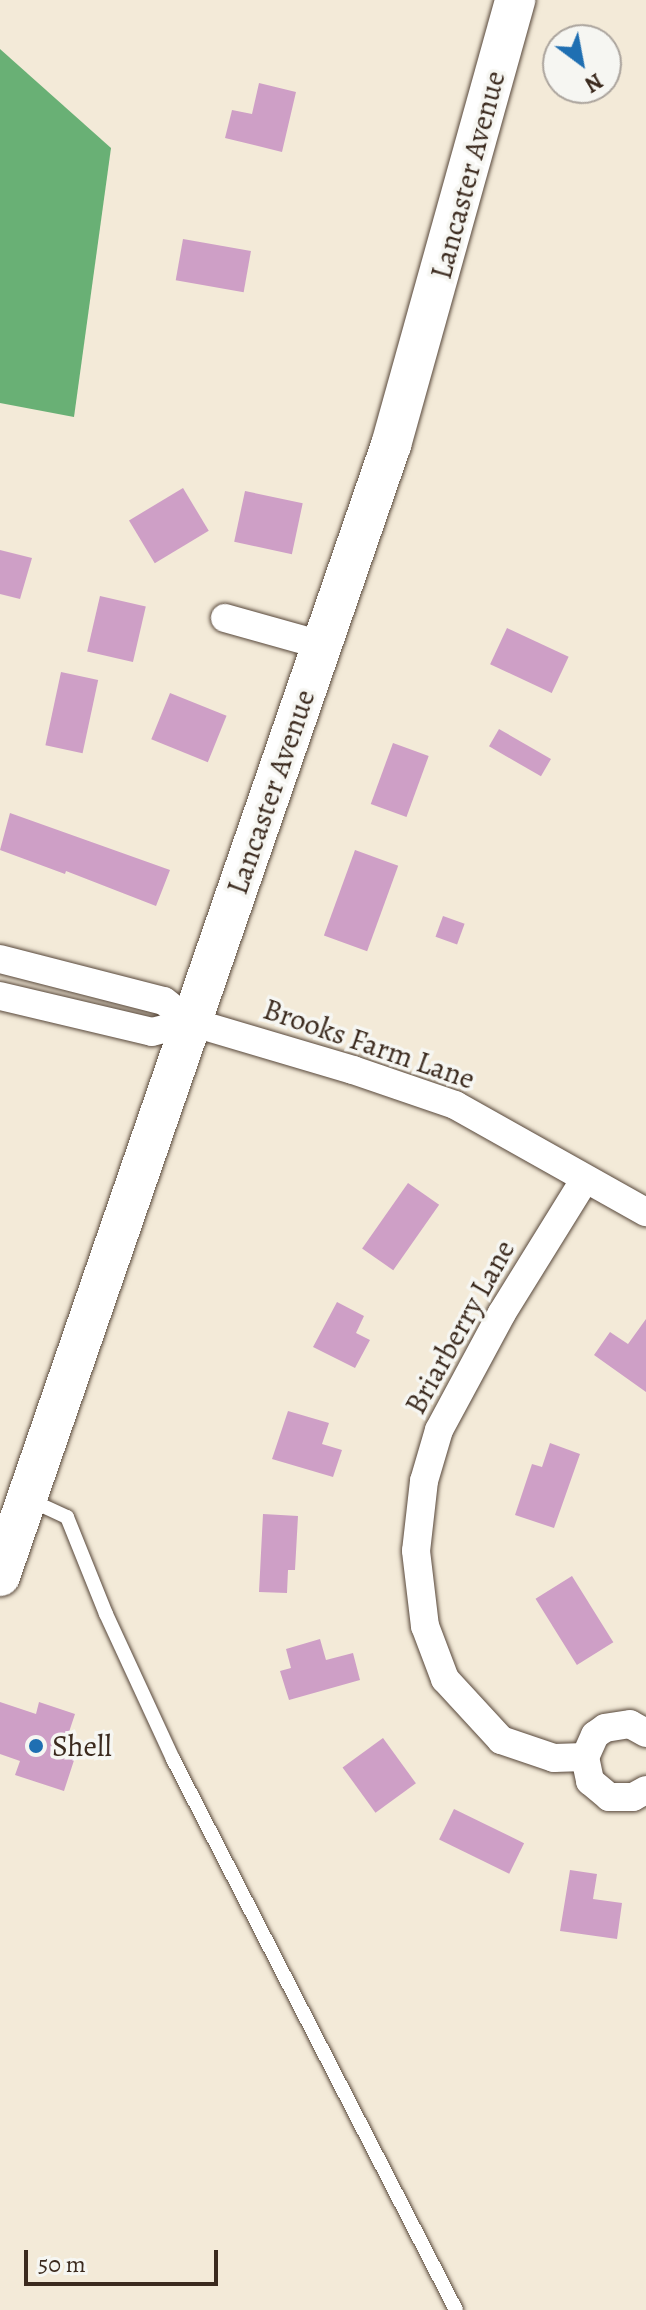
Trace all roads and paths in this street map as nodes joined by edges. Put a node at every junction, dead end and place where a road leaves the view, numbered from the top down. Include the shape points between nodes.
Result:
1 (515, 0) edge
2 (225, 618) dead end
3 (321, 645) junction
4 (0, 959) edge
5 (0, 996) edge
6 (191, 1022) junction
7 (585, 1179) junction
8 (646, 1212) edge
9 (28, 1499) junction
10 (0, 1576) edge
11 (646, 1733) edge
12 (585, 1757) junction
13 (646, 1790) edge
14 (456, 2310) edge

1 - 3 main road, Lancaster Avenue via 391,445
2 - 3 street
3 - 6 main road, Lancaster Avenue
4 - 6 street via 164,1001
5 - 6 street via 152,1032
6 - 7 street, Brooks Farm Lane via 455,1105
6 - 9 main road, Lancaster Avenue
7 - 8 street, Brooks Farm Lane
7 - 12 street, Briarberry Lane via 502,1313 439,1430 424,1481 416,1551 425,1626 445,1679 501,1740 554,1758
9 - 10 main road, Lancaster Avenue
9 - 14 lane via 67,1517 173,1759
11 - 12 street via 630,1724 605,1728 595,1735
12 - 13 street via 590,1781 609,1797 633,1797

